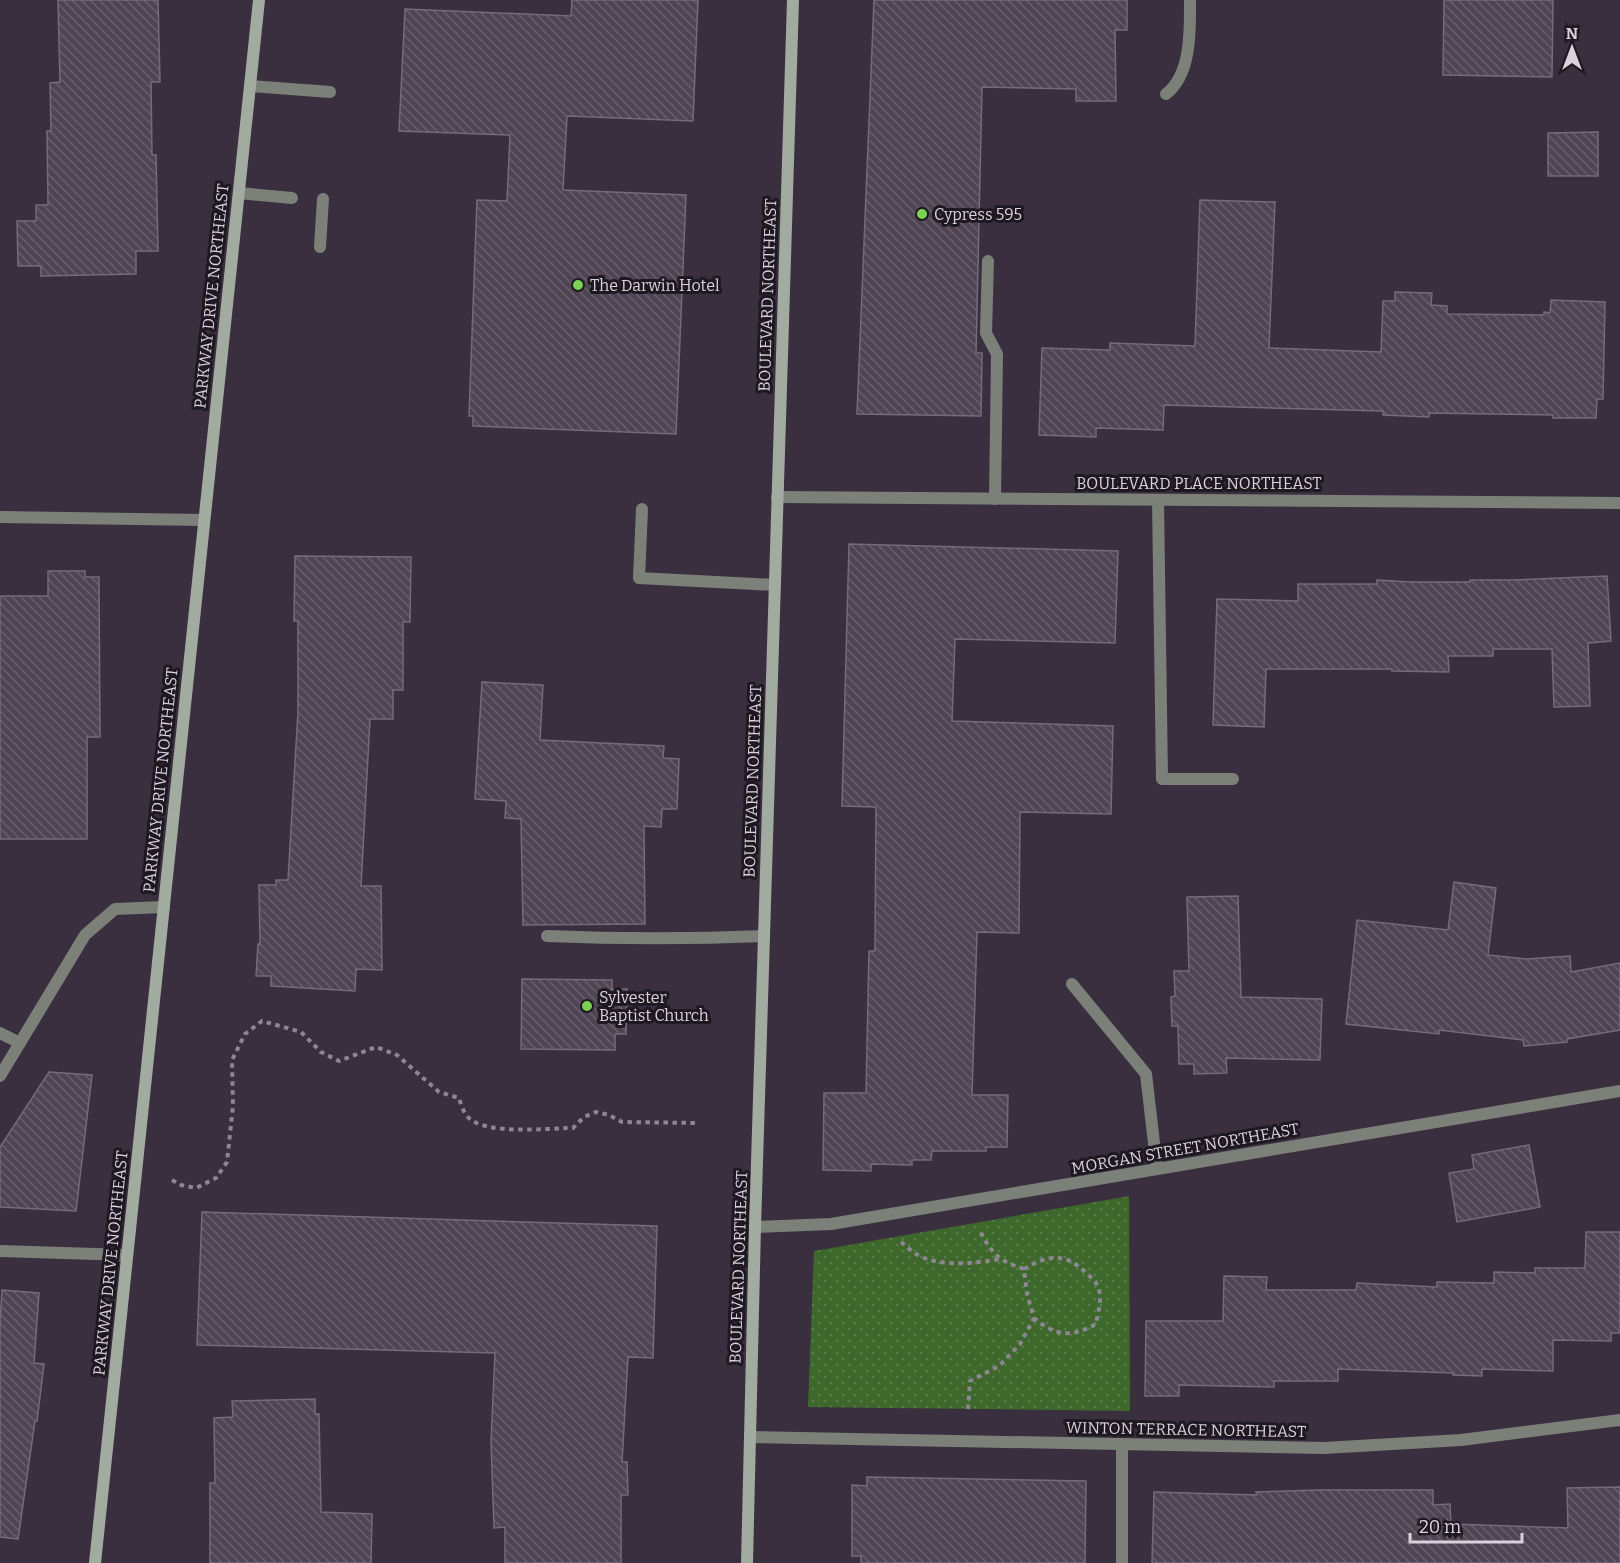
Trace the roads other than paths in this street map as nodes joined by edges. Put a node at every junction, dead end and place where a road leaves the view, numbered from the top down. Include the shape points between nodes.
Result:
1 (259, 0) edge
2 (793, 0) edge
3 (1190, 0) edge
4 (250, 86) junction
5 (330, 92) dead end
6 (1166, 94) dead end
7 (239, 193) junction
8 (292, 198) dead end
9 (323, 200) dead end
10 (320, 248) dead end
11 (988, 261) dead end
12 (777, 497) junction
13 (995, 499) junction
14 (1158, 500) junction
15 (1620, 503) edge
16 (642, 509) dead end
17 (0, 517) edge
18 (204, 520) junction
19 (775, 585) junction
20 (1233, 779) dead end
21 (164, 907) junction
22 (547, 936) dead end
23 (764, 936) junction
24 (1072, 984) dead end
25 (0, 1033) edge
26 (20, 1043) junction
27 (0, 1076) edge
28 (1620, 1091) edge
29 (1158, 1170) junction
30 (755, 1227) junction
31 (0, 1251) edge
32 (127, 1255) junction
33 (1620, 1420) edge
34 (750, 1437) junction
35 (1122, 1445) junction
36 (95, 1563) edge
37 (747, 1563) edge
38 (1122, 1563) edge

1 - 4 street, PARKWAY DRIVE NORTHEAST
2 - 12 street, BOULEVARD NORTHEAST
3 - 6 street via 1189,50 1177,80
4 - 5 street
4 - 7 street, PARKWAY DRIVE NORTHEAST
7 - 8 street
7 - 18 street, PARKWAY DRIVE NORTHEAST
9 - 10 street
11 - 13 street via 986,333 997,354
12 - 13 street, BOULEVARD PLACE NORTHEAST
12 - 19 street, BOULEVARD NORTHEAST
13 - 14 street, BOULEVARD PLACE NORTHEAST
14 - 15 street, BOULEVARD PLACE NORTHEAST
14 - 20 street via 1162,780
16 - 19 street via 639,578
17 - 18 street
18 - 21 street, PARKWAY DRIVE NORTHEAST
19 - 23 street, BOULEVARD NORTHEAST
21 - 26 street via 115,909 85,935
21 - 32 street, PARKWAY DRIVE NORTHEAST
22 - 23 street
23 - 30 street, BOULEVARD NORTHEAST
24 - 29 street via 1146,1074
25 - 26 street
26 - 27 street
28 - 29 street, MORGAN STREET NORTHEAST
29 - 30 street, MORGAN STREET NORTHEAST via 831,1224
30 - 34 street, BOULEVARD NORTHEAST
31 - 32 street
32 - 36 street, PARKWAY DRIVE NORTHEAST
33 - 35 street, WINTON TERRACE NORTHEAST via 1461,1440 1324,1448
34 - 35 street, WINTON TERRACE NORTHEAST
34 - 37 street, BOULEVARD NORTHEAST
35 - 38 street

